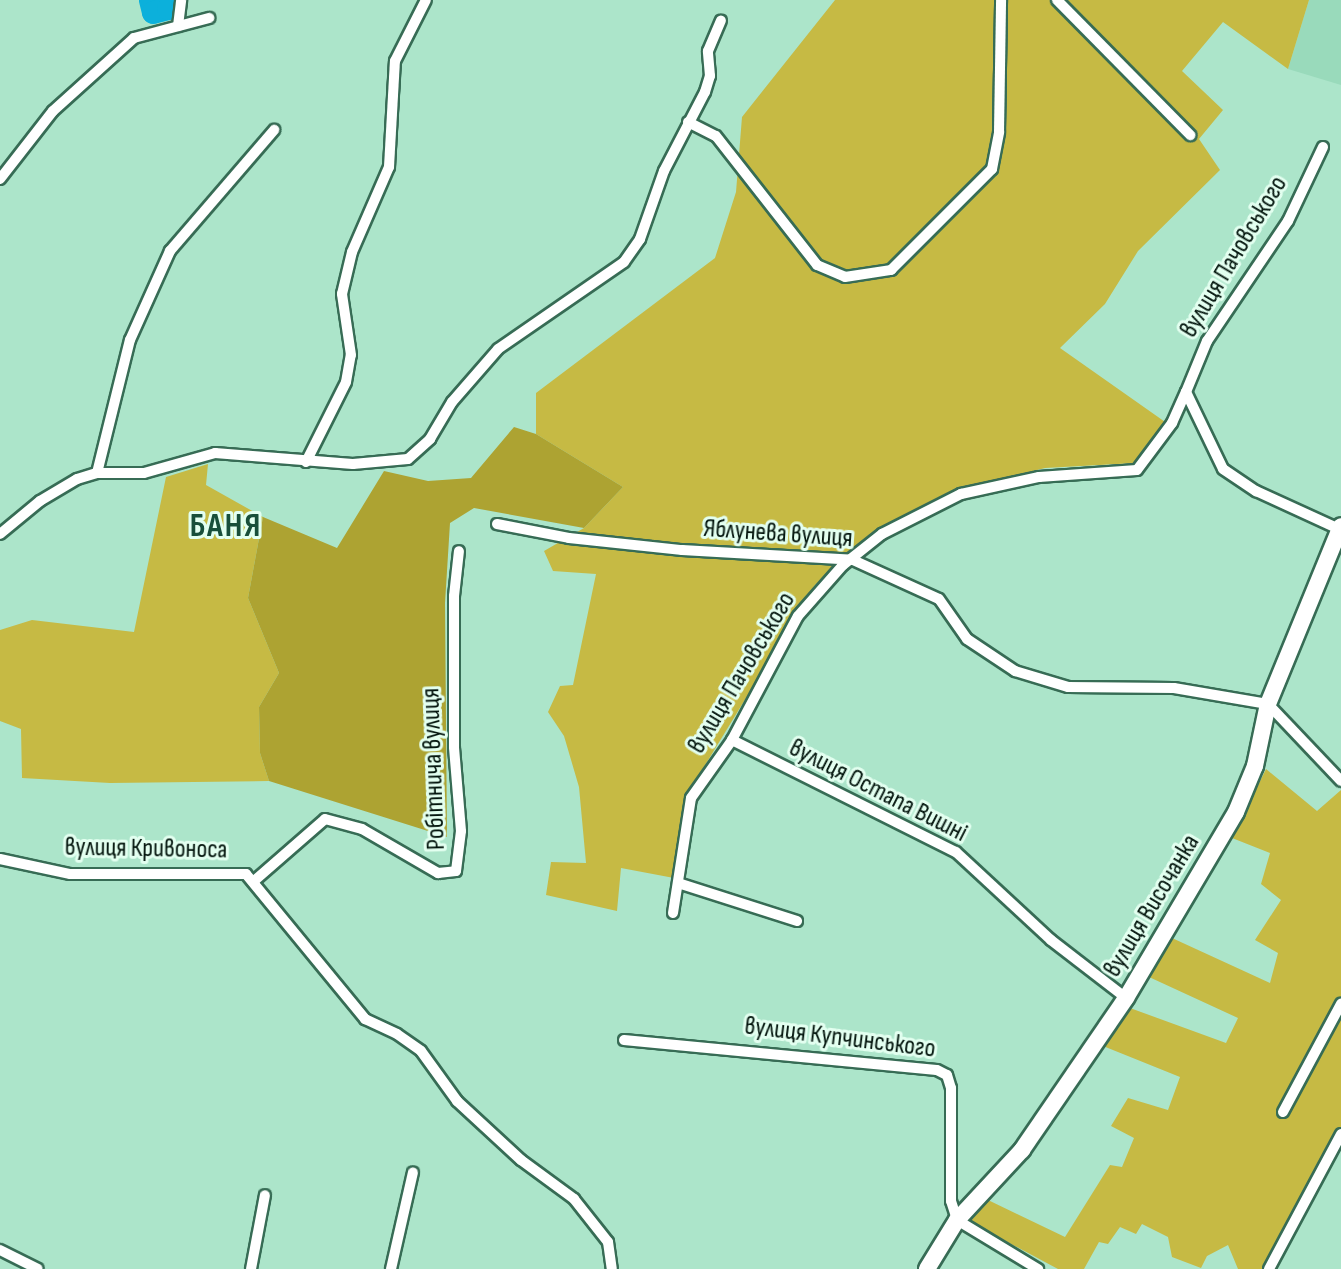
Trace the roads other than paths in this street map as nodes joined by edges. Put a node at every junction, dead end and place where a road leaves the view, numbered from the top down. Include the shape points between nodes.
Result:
1 (181, 0) edge
2 (426, 0) edge
3 (1001, 0) edge
4 (1057, 0) edge
5 (209, 18) dead end
6 (721, 21) dead end
7 (178, 26) junction
8 (688, 122) junction
9 (274, 130) dead end
10 (1190, 135) dead end
11 (1323, 146) dead end
12 (0, 179) edge
13 (1186, 392) junction
14 (306, 462) junction
15 (97, 473) junction
16 (496, 524) dead end
17 (1341, 528) edge
18 (0, 534) edge
19 (459, 551) dead end
20 (853, 560) junction
21 (1268, 704) junction
22 (732, 740) junction
23 (1341, 781) edge
24 (0, 859) edge
25 (254, 881) junction
26 (678, 883) junction
27 (673, 913) dead end
28 (797, 921) dead end
29 (1126, 998) junction
30 (1341, 1004) edge
31 (624, 1040) dead end
32 (1283, 1112) dead end
33 (1341, 1134) edge
34 (412, 1172) dead end
35 (265, 1195) dead end
36 (957, 1220) junction
37 (0, 1250) edge
38 (38, 1269) edge
39 (251, 1269) edge
40 (391, 1269) edge
41 (612, 1269) edge
42 (927, 1269) edge
43 (1038, 1269) edge
44 (1269, 1269) edge

1 - 7 street
2 - 14 street via 395,61 389,167 352,252 342,294 351,355 346,382
3 - 8 street via 999,132 992,169 891,270 845,277 817,265 716,136
4 - 10 street
5 - 7 street
6 - 8 street via 708,51 710,76 705,92
7 - 12 street via 134,38 102,63 53,111
8 - 14 street via 664,171 640,239 624,262 498,349 453,402 430,439 408,459
9 - 15 street via 170,251 130,340
11 - 13 street, вулиця Пачовського via 1288,221 1208,341
13 - 17 street via 1223,469 1256,491
13 - 20 street, вулиця Пачовського via 1172,423 1137,470 1038,477 961,494 882,534
14 - 15 street via 215,453 144,473
15 - 18 street via 40,501
16 - 20 street, Яблунева вулиця via 569,538
17 - 21 street, вулиця Височанка
19 - 25 street, Робітнича вулиця via 454,747 461,831 456,871 438,873 362,830 325,819
20 - 21 street, Яблунева вулиця via 939,599 967,639 1015,671 1068,687 1174,688
20 - 22 street, вулиця Пачовського via 798,617
21 - 23 street
21 - 29 street, вулиця Височанка via 1255,766 1236,812
22 - 26 street, вулиця Пачовського via 691,798
22 - 29 street, вулиця Остапа Вишні via 956,852 1051,940
24 - 25 street, вулиця Кривоноса via 70,874 229,872
25 - 41 street, вулиця Кривоноса via 365,1019 421,1051 457,1101 574,1199 608,1242
26 - 27 street, вулиця Пачовського
26 - 28 street
29 - 36 street, вулиця Височанка via 1022,1150
30 - 32 street
31 - 36 street, вулиця Купчинського via 937,1070 947,1075 951,1088 951,1200
33 - 44 street
34 - 40 street
35 - 39 street
36 - 42 street, вулиця Височанка
36 - 43 street
37 - 38 street

